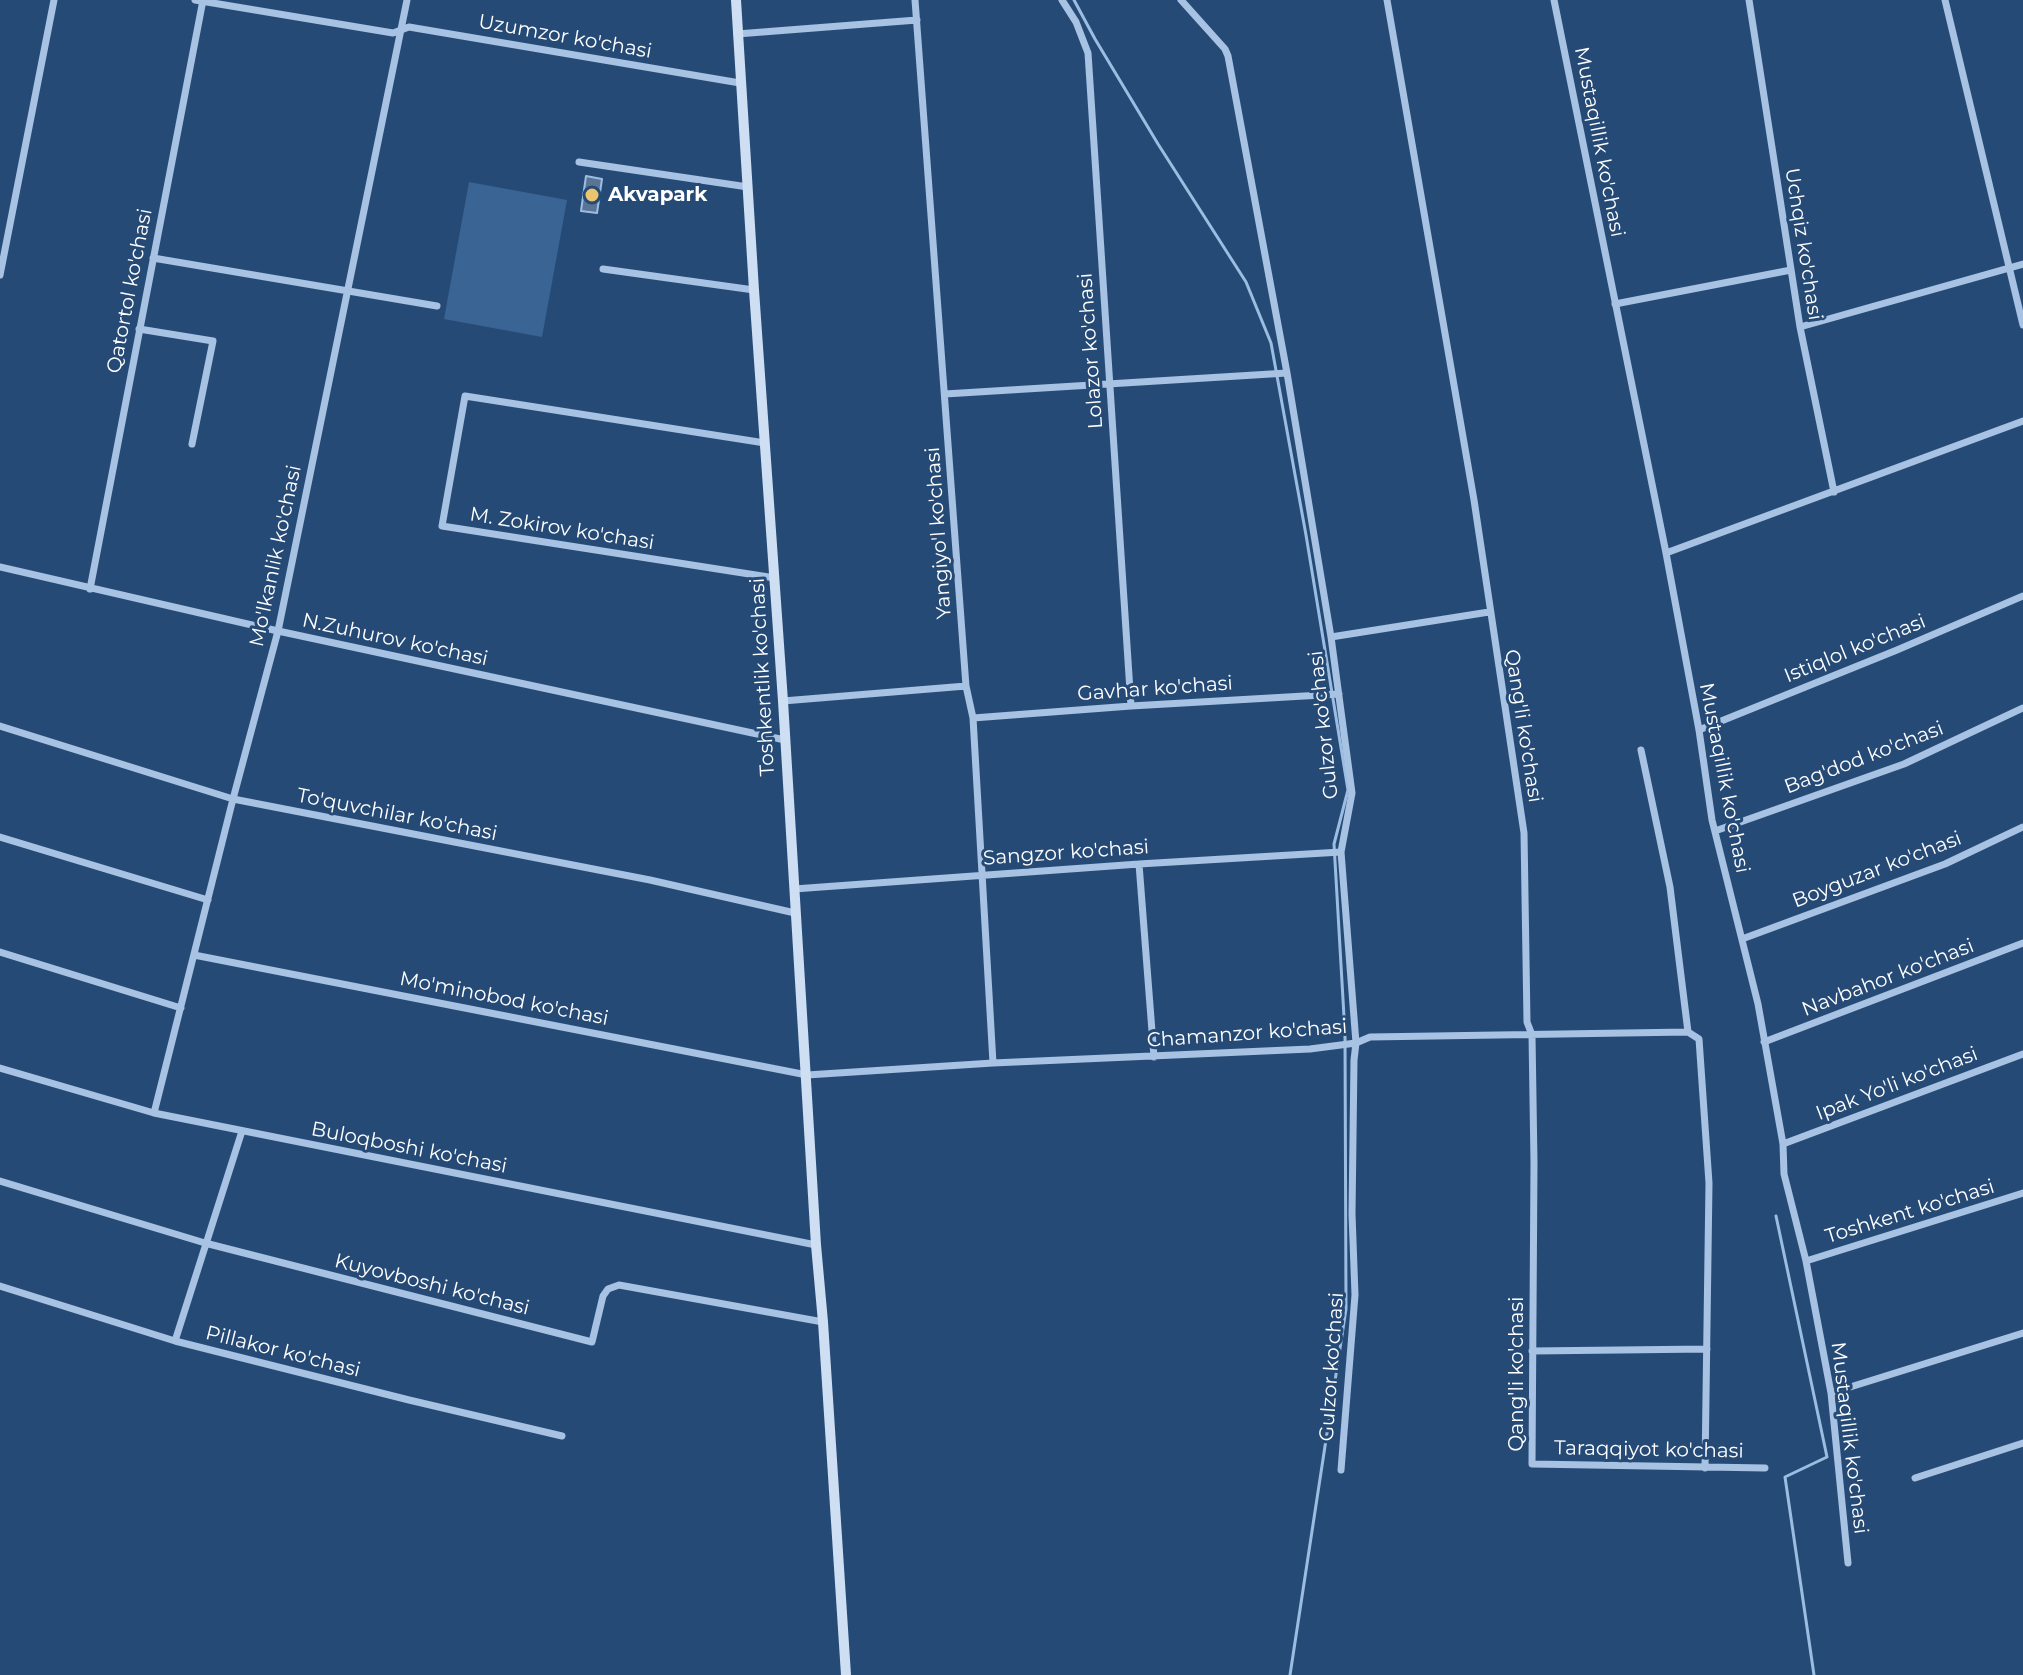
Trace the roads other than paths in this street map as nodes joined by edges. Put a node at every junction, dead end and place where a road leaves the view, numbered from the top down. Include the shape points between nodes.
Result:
1 (54, 0) edge
2 (407, 0) edge
3 (736, 0) edge
4 (915, 0) edge
5 (1062, 0) edge
6 (1181, 0) edge
7 (1387, 0) edge
8 (1554, 0) edge
9 (1749, 0) edge
10 (1945, 0) edge
11 (200, 1) edge
12 (917, 20) junction
13 (402, 30) junction
14 (737, 34) junction
15 (740, 83) junction
16 (579, 162) dead end
17 (748, 187) junction
18 (153, 258) junction
19 (2023, 264) edge
20 (603, 269) dead end
21 (2008, 269) junction
22 (1791, 270) junction
23 (0, 275) edge
24 (348, 290) junction
25 (754, 290) junction
26 (1615, 304) junction
27 (437, 306) dead end
28 (2023, 325) edge
29 (1800, 327) junction
30 (139, 329) junction
31 (1287, 373) junction
32 (1109, 384) junction
33 (945, 394) junction
34 (2023, 421) edge
35 (765, 443) junction
36 (192, 444) dead end
37 (1834, 492) junction
38 (1666, 553) junction
39 (0, 567) edge
40 (775, 578) junction
41 (90, 589) junction
42 (2023, 596) edge
43 (1489, 612) junction
44 (278, 631) junction
45 (1331, 637) junction
46 (966, 686) junction
47 (1339, 694) junction
48 (783, 701) junction
49 (1131, 706) junction
50 (2023, 708) edge
51 (973, 718) junction
52 (0, 726) edge
53 (1699, 730) junction
54 (785, 740) junction
55 (1641, 750) dead end
56 (233, 799) junction
57 (2023, 827) edge
58 (1715, 831) junction
59 (0, 837) edge
60 (1341, 852) junction
61 (1139, 864) junction
62 (982, 875) junction
63 (794, 889) junction
64 (208, 900) junction
65 (795, 913) junction
66 (1742, 939) junction
67 (2023, 943) edge
68 (0, 952) edge
69 (194, 955) junction
70 (181, 1008) junction
71 (1688, 1032) junction
72 (1532, 1035) junction
73 (1764, 1042) junction
74 (1356, 1043) junction
75 (2023, 1054) edge
76 (1154, 1057) junction
77 (993, 1063) junction
78 (0, 1068) edge
79 (807, 1075) junction
80 (154, 1113) junction
81 (242, 1131) junction
82 (1783, 1144) junction
83 (0, 1181) edge
84 (2023, 1193) edge
85 (205, 1243) junction
86 (816, 1245) junction
87 (1806, 1261) junction
88 (0, 1286) edge
89 (823, 1322) junction
90 (2023, 1333) edge
91 (175, 1341) junction
92 (1707, 1349) junction
93 (1532, 1351) junction
94 (1831, 1393) junction
95 (562, 1436) dead end
96 (2023, 1443) edge
97 (1532, 1464) joint
98 (1705, 1468) junction
99 (1765, 1468) dead end
100 (1341, 1470) dead end
101 (1915, 1478) dead end
102 (1848, 1563) dead end
103 (846, 1675) edge

1 - 23 street
2 - 13 street, Mo'lkanlik ko'chasi
3 - 14 main road, Toshkentlik ko'chasi
4 - 12 street, Yangiyo'l ko'chasi
5 - 32 street, Lolazor ko'chasi via 1088,53
6 - 31 street, Gulzor ko'chasi via 1228,56
7 - 43 street, Qang'li ko'chasi
8 - 26 street, Mustaqillik ko'chasi
9 - 22 street, Uchqiz ko'chasi
10 - 21 street
11 - 13 street, Uzumzor ko'chasi via 393,33
11 - 18 street, Qatortol ko'chasi
12 - 14 street
12 - 33 street, Yangiyo'l ko'chasi
13 - 15 street, Uzumzor ko'chasi via 409,27
13 - 24 street, Mo'lkanlik ko'chasi
14 - 15 main road, Toshkentlik ko'chasi
15 - 17 main road, Toshkentlik ko'chasi
16 - 17 street
17 - 25 main road, Toshkentlik ko'chasi
18 - 24 street
18 - 30 street, Qatortol ko'chasi
19 - 21 street
20 - 25 street
21 - 28 street
21 - 29 street
22 - 26 street
22 - 29 street, Uchqiz ko'chasi
24 - 27 street
24 - 44 street, Mo'lkanlik ko'chasi
25 - 35 main road, Toshkentlik ko'chasi
26 - 38 street, Mustaqillik ko'chasi
29 - 37 street, Uchqiz ko'chasi
30 - 36 street via 213,341
30 - 41 street, Qatortol ko'chasi
31 - 32 street
31 - 45 street, Gulzor ko'chasi
32 - 33 street
32 - 49 street, Lolazor ko'chasi
33 - 46 street, Yangiyo'l ko'chasi
34 - 37 street
35 - 40 main road, Toshkentlik ko'chasi
35 - 40 street, M. Zokirov ko'chasi via 465,396 442,526
37 - 38 street
38 - 53 street, Mustaqillik ko'chasi
39 - 41 street, N.Zuhurov ko'chasi
40 - 48 main road, Toshkentlik ko'chasi
41 - 44 street, N.Zuhurov ko'chasi
42 - 53 street, Istiqlol ko'chasi
43 - 45 street
43 - 72 street, Qang'li ko'chasi via 1524,833 1527,1022
44 - 54 street, N.Zuhurov ko'chasi
44 - 56 street, Mo'lkanlik ko'chasi
45 - 47 street, Gulzor ko'chasi
46 - 48 street
46 - 51 street, Yangiyo'l ko'chasi
47 - 49 street, Gavhar ko'chasi
47 - 60 street, Gulzor ko'chasi via 1352,793
48 - 54 main road, Toshkentlik ko'chasi
49 - 51 street, Gavhar ko'chasi
50 - 58 street, Bag'dod ko'chasi via 1904,764
51 - 62 street, Yangiyo'l ko'chasi
52 - 56 street, To'quvchilar ko'chasi
53 - 58 street, Mustaqillik ko'chasi
54 - 63 main road, Toshkentlik ko'chasi
55 - 71 street via 1670,887
56 - 64 street, Mo'lkanlik ko'chasi
56 - 65 street, To'quvchilar ko'chasi
57 - 66 street, Boyguzar ko'chasi via 1945,864
58 - 66 street, Mustaqillik ko'chasi
59 - 64 street
60 - 61 street, Sangzor ko'chasi
60 - 74 street, Gulzor ko'chasi
61 - 62 street, Sangzor ko'chasi
61 - 76 street
62 - 63 street, Sangzor ko'chasi
62 - 77 street, Yangiyo'l ko'chasi
63 - 65 main road, Toshkentlik ko'chasi
64 - 69 street, Mo'lkanlik ko'chasi
65 - 79 main road, Toshkentlik ko'chasi
66 - 73 street, Mustaqillik ko'chasi
67 - 73 street, Navbahor ko'chasi
68 - 70 street
69 - 70 street, Mo'lkanlik ko'chasi
69 - 79 street, Mo'minobod ko'chasi
70 - 80 street, Mo'lkanlik ko'chasi
71 - 72 street, Chamanzor ko'chasi
71 - 92 street via 1699,1039 1709,1183
72 - 74 street, Chamanzor ko'chasi via 1370,1037
72 - 93 street, Qang'li ko'chasi
73 - 82 street, Mustaqillik ko'chasi
74 - 76 street, Chamanzor ko'chasi
74 - 100 street, Gulzor ko'chasi via 1355,1295
75 - 82 street, Ipak Yo'li ko'chasi
76 - 77 street, Chamanzor ko'chasi
77 - 79 street, Chamanzor ko'chasi
78 - 80 street, Buloqboshi ko'chasi
79 - 86 main road, Toshkentlik ko'chasi
80 - 81 street, Buloqboshi ko'chasi
81 - 85 street
81 - 86 street, Buloqboshi ko'chasi
82 - 87 street, Mustaqillik ko'chasi via 1784,1174
83 - 85 street, Kuyovboshi ko'chasi
84 - 87 street, Toshkent ko'chasi
85 - 89 street, Kuyovboshi ko'chasi via 592,1342 603,1296 619,1285
85 - 91 street
86 - 89 main road, Toshkentlik ko'chasi
87 - 94 street, Mustaqillik ko'chasi
88 - 91 street, Pillakor ko'chasi
89 - 103 main road, Toshkentlik ko'chasi
90 - 94 street
91 - 95 street, Pillakor ko'chasi
92 - 93 street
92 - 98 street
93 - 97 street, Qang'li ko'chasi
94 - 102 street, Mustaqillik ko'chasi
96 - 101 street
97 - 98 street, Taraqqiyot ko'chasi
98 - 99 street, Taraqqiyot ko'chasi

